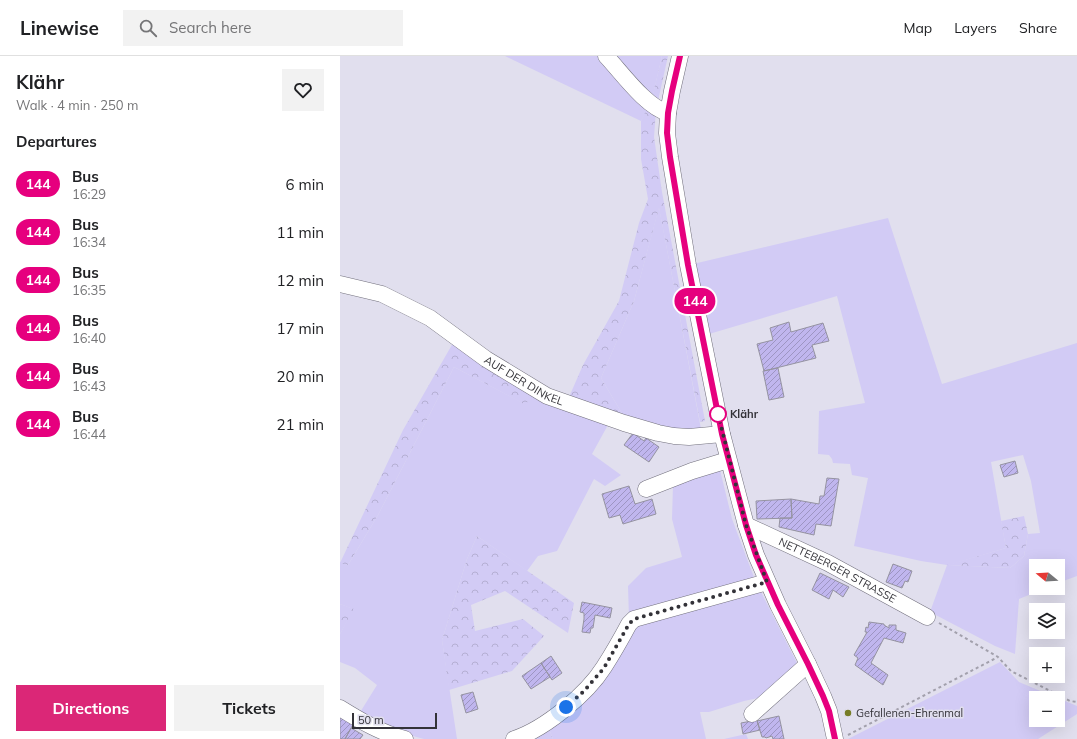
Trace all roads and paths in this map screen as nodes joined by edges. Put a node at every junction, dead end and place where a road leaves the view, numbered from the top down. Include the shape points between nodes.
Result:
1 (606, 56) edge
2 (680, 56) edge
3 (668, 113) junction
4 (340, 285) edge
5 (722, 434) junction
6 (728, 460) junction
7 (646, 489) dead end
8 (746, 525) junction
9 (767, 582) junction
10 (927, 617) joint
11 (998, 657) junction
12 (808, 664) junction
13 (1077, 702) edge
14 (340, 708) edge
15 (752, 714) dead end
16 (841, 737) edge
17 (405, 739) edge
18 (514, 739) edge

1 - 3 street via 644,98
2 - 3 street
3 - 5 street via 667,133 675,192
4 - 5 street, AUF DER DINKEL via 382,294 430,318 486,359 547,396 624,423 674,436
5 - 6 street
6 - 7 street
6 - 8 street
8 - 9 street
8 - 10 street, NETTEBERGER STRASSE via 828,563
9 - 12 street
9 - 18 street via 634,619 604,668 584,691 557,715
10 - 11 path
11 - 13 path via 1011,671 1070,701
11 - 16 path
12 - 15 street
12 - 16 street
14 - 17 street via 370,727

